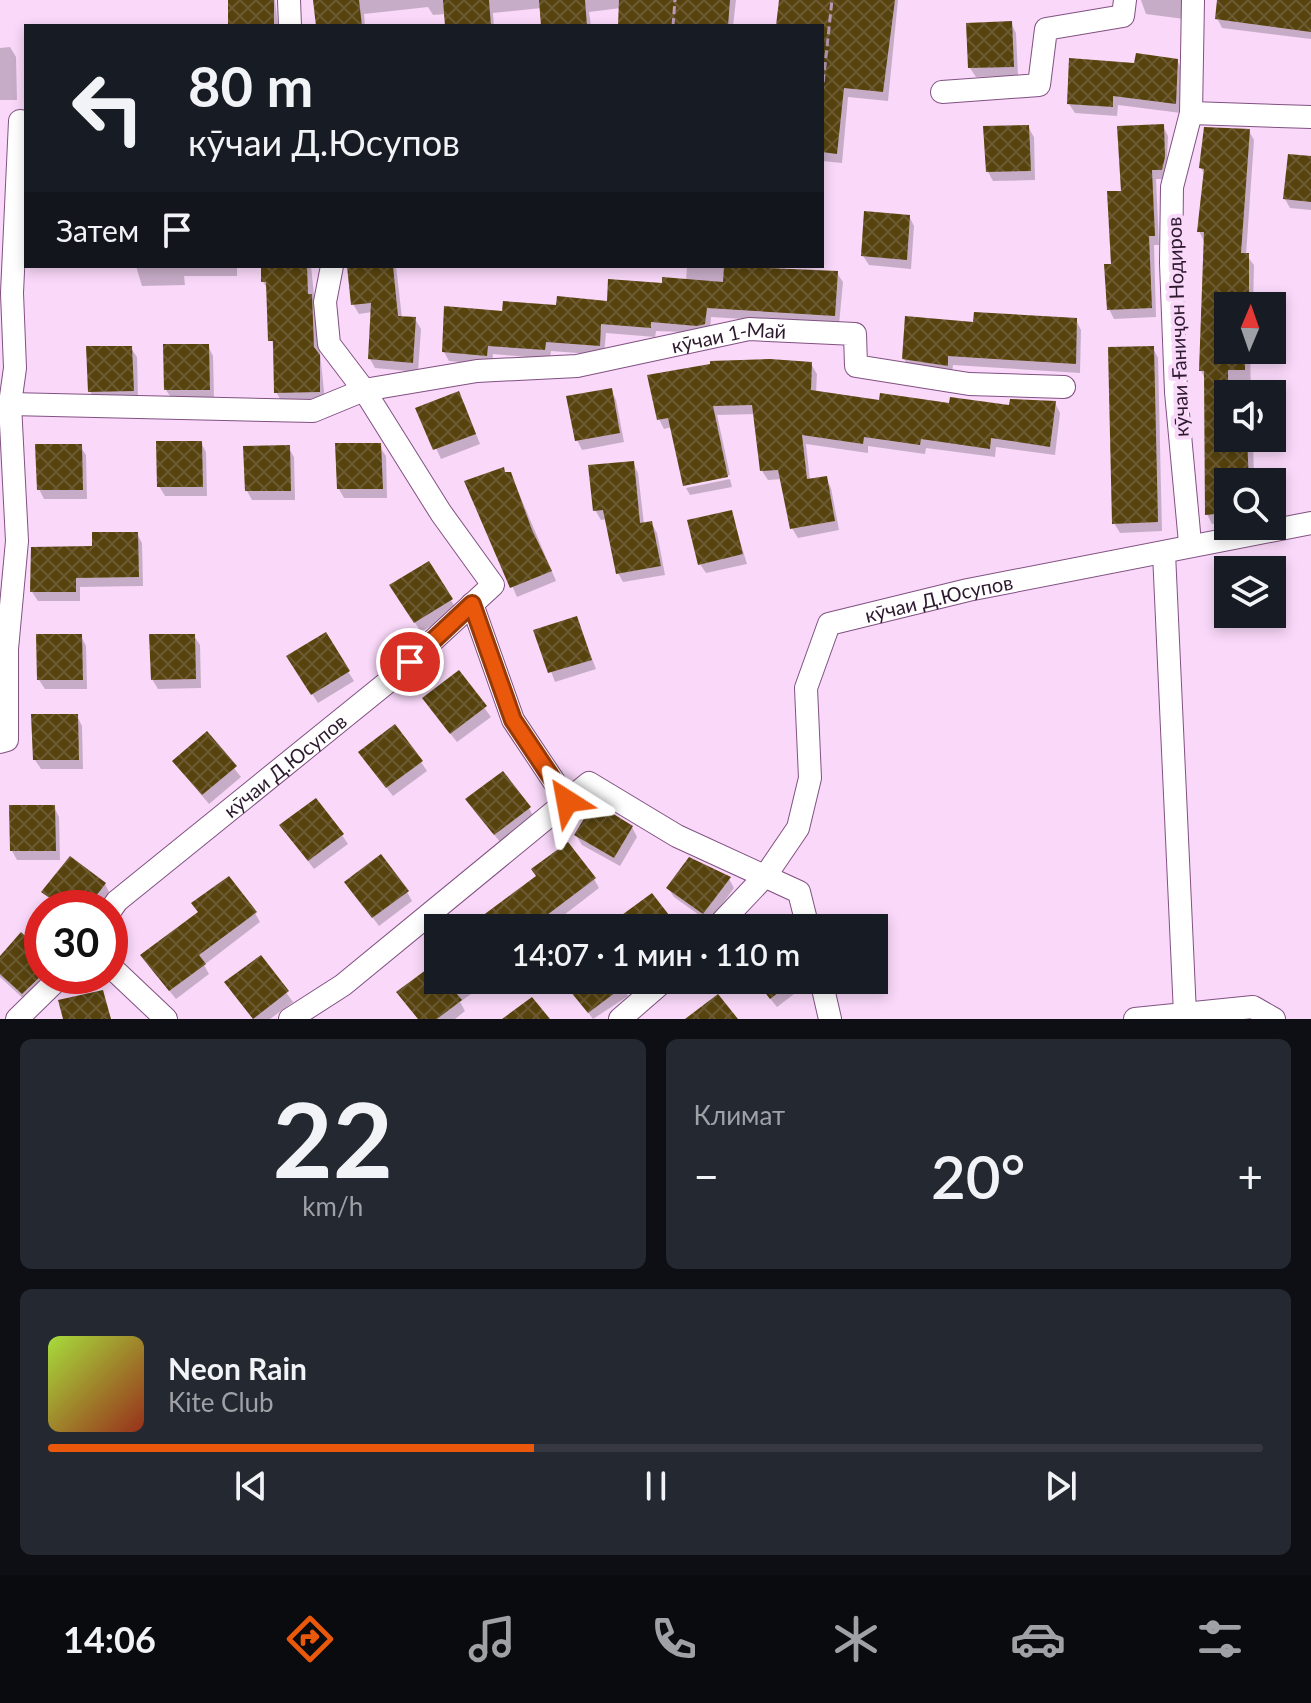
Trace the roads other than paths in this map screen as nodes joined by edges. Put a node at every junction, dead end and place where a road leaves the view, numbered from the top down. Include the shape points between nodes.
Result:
1 (289, 0) edge
2 (1125, 0) edge
3 (1193, 0) edge
4 (290, 24) edge
5 (942, 92) dead end
6 (1191, 113) junction
7 (1311, 117) edge
8 (20, 121) dead end
9 (332, 268) edge
10 (1064, 387) dead end
11 (364, 390) junction
12 (10, 404) junction
13 (1311, 523) edge
14 (8, 542) edge
15 (1190, 543) junction
16 (1164, 553) junction
17 (472, 604) junction
18 (0, 742) edge
19 (567, 801) junction
20 (766, 875) junction
21 (128, 892) edge
22 (729, 914) edge
23 (804, 914) edge
24 (128, 983) edge
25 (43, 994) edge
26 (649, 994) edge
27 (824, 994) edge
28 (1185, 1014) junction
29 (17, 1019) edge
30 (166, 1019) edge
31 (290, 1019) edge
32 (620, 1019) edge
33 (830, 1019) edge
34 (1135, 1019) edge
35 (1274, 1019) edge

1 - 4 street
2 - 5 street via 1123,16 1046,29 1039,85
3 - 6 street, кӯчаи Ғаниҷон Нодиров
6 - 7 street
6 - 15 street, кӯчаи Ғаниҷон Нодиров via 1172,187 1171,263
8 - 12 street
9 - 11 street via 325,302 329,344
10 - 11 street, кӯчаи 1-Май via 969,384 856,366 855,334 749,329 577,366 477,371
11 - 12 street, кӯчаи 1-Май via 313,411
11 - 17 street, кӯчаи Д.Юсупов via 493,585
12 - 14 street
13 - 15 street, кӯчаи Д.Юсупов
14 - 18 street via 7,740
15 - 16 street, кӯчаи Д.Юсупов
16 - 20 street, кӯчаи Д.Юсупов via 968,590 829,624 806,688 806,802 798,828
16 - 28 street
17 - 19 street via 513,720
17 - 21 street, кӯчаи Д.Юсупов via 389,681
19 - 20 street via 589,783 677,836
19 - 31 street via 343,985
20 - 22 street, кӯчаи Д.Юсупов
20 - 23 street via 799,892
24 - 30 street
25 - 29 street
26 - 32 street
27 - 33 street
28 - 34 street
28 - 35 street via 1253,1007

